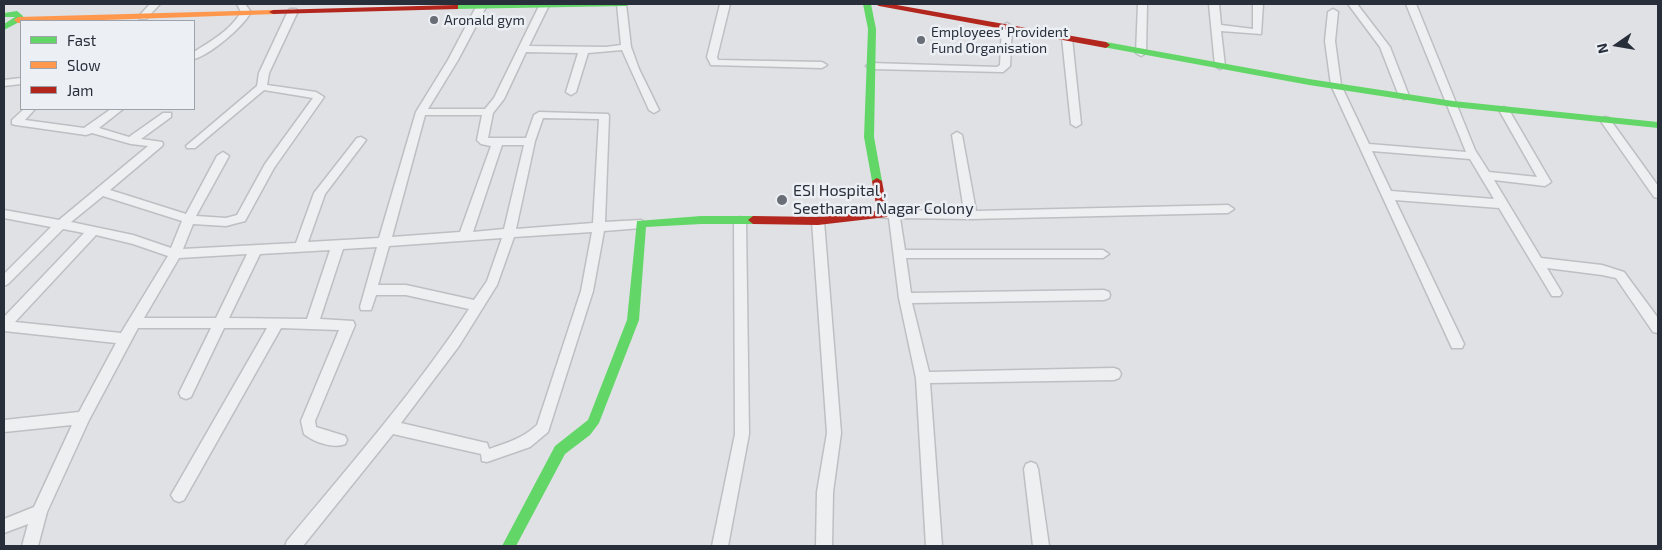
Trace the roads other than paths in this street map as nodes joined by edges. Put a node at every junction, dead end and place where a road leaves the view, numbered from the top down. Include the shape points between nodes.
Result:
1 (10, 4) edge
2 (25, 4) edge
3 (155, 4) edge
4 (572, 4) edge
5 (622, 4) edge
6 (626, 4) edge
7 (725, 4) edge
8 (867, 4) edge
9 (879, 4) edge
10 (1142, 4) edge
11 (1214, 4) edge
12 (1258, 4) edge
13 (1352, 4) edge
14 (1411, 4) edge
15 (425, 5) edge
16 (442, 5) edge
17 (544, 5) junction
18 (339, 7) edge
19 (481, 7) junction
20 (244, 8) edge
21 (294, 11) junction
22 (1333, 12) dead end
23 (4, 14) edge
24 (143, 17) junction
25 (65, 20) edge
26 (13, 22) edge
27 (1007, 26) junction
28 (1216, 27) junction
29 (1067, 38) junction
30 (4, 39) edge
31 (626, 47) junction
32 (524, 48) junction
33 (584, 50) junction
34 (1141, 53) junction
35 (195, 55) edge
36 (822, 65) dead end
37 (871, 66) junction
38 (1220, 66) junction
39 (20, 81) edge
40 (4, 84) edge
41 (1336, 85) junction
42 (262, 86) junction
43 (571, 92) dead end
44 (1404, 96) junction
45 (1453, 104) junction
46 (29, 110) edge
47 (117, 110) edge
48 (654, 110) dead end
49 (1504, 110) junction
50 (421, 112) junction
51 (488, 112) junction
52 (167, 115) dead end
53 (1605, 120) junction
54 (1076, 124) dead end
55 (1658, 125) edge
56 (92, 129) junction
57 (957, 135) dead end
58 (131, 140) junction
59 (361, 140) dead end
60 (530, 140) junction
61 (498, 142) junction
62 (191, 146) dead end
63 (1364, 147) junction
64 (223, 156) dead end
65 (1473, 156) junction
66 (1485, 175) junction
67 (102, 191) junction
68 (1658, 194) edge
69 (1387, 195) junction
70 (1503, 204) junction
71 (1228, 209) dead end
72 (4, 214) edge
73 (889, 214) junction
74 (971, 215) junction
75 (189, 219) junction
76 (740, 221) junction
77 (818, 221) junction
78 (641, 224) junction
79 (59, 226) junction
80 (598, 228) junction
81 (94, 230) junction
82 (509, 234) junction
83 (465, 236) junction
84 (384, 242) junction
85 (338, 244) junction
86 (301, 246) junction
87 (256, 249) junction
88 (175, 254) junction
89 (900, 254) junction
90 (1103, 254) dead end
91 (1538, 262) junction
92 (4, 281) edge
93 (372, 290) junction
94 (1556, 293) dead end
95 (1104, 295) dead end
96 (905, 298) junction
97 (476, 306) junction
98 (366, 307) dead end
99 (134, 323) junction
100 (277, 323) junction
101 (220, 324) junction
102 (312, 324) junction
103 (4, 326) edge
104 (1658, 328) edge
105 (125, 339) junction
106 (1456, 344) dead end
107 (1114, 374) dead end
108 (923, 378) junction
109 (186, 393) dead end
110 (83, 418) junction
111 (4, 426) edge
112 (390, 427) junction
113 (340, 440) dead end
114 (1031, 469) dead end
115 (179, 495) dead end
116 (39, 512) junction
117 (4, 526) edge
118 (30, 546) edge
119 (293, 546) edge
120 (509, 546) edge
121 (720, 546) edge
122 (824, 546) edge
123 (934, 546) edge
124 (1042, 546) edge

1 - 23 street
2 - 26 street
3 - 24 street
4 - 5 street
4 - 17 street
5 - 6 street
5 - 31 street
7 - 36 street via 712,57 714,62
8 - 37 street via 872,29
9 - 27 street
10 - 34 street
11 - 28 street
12 - 28 street via 1258,32
13 - 44 street via 1385,47
14 - 45 street
15 - 16 street
15 - 18 street
16 - 19 street
17 - 19 street
17 - 32 street
18 - 21 street
19 - 50 street via 454,60
20 - 21 street
20 - 24 street
20 - 35 street via 229,32
21 - 42 street via 264,73
22 - 41 street via 1330,41
23 - 26 street
24 - 25 street
26 - 30 street
27 - 29 street
27 - 37 street via 1005,66 999,70
28 - 38 street
29 - 34 street
29 - 54 street
31 - 33 street
31 - 48 street
32 - 33 street
32 - 51 street via 499,99
33 - 43 street
34 - 38 street
37 - 73 street via 869,137
38 - 41 street
39 - 40 street
41 - 44 street
41 - 63 street
42 - 62 street
42 - 75 street via 319,97 270,167 241,218 225,222
44 - 45 street
45 - 49 street
45 - 65 street
46 - 56 street via 16,122 86,132
47 - 56 street
49 - 53 street
49 - 66 street via 1545,182
50 - 51 street
50 - 84 street
51 - 61 street via 482,140
52 - 58 street
53 - 55 street
53 - 68 street
56 - 58 street
57 - 74 street
58 - 67 street via 158,144
59 - 86 street via 320,193
60 - 61 street
60 - 80 street via 539,115 604,116
60 - 82 street
61 - 83 street
63 - 65 street
63 - 69 street
64 - 75 street
65 - 66 street
66 - 70 street
67 - 75 street
67 - 79 street
69 - 70 street
69 - 106 street
70 - 91 street
71 - 74 street
72 - 79 street
73 - 74 street
73 - 77 street
73 - 89 street
75 - 88 street
76 - 77 street
76 - 78 street
76 - 121 street via 742,434
77 - 122 street via 834,433 825,492
78 - 80 street
78 - 120 street via 633,320 594,423 560,450
79 - 81 street
79 - 92 street
80 - 82 street
80 - 112 street via 587,291 543,428 536,436 521,445 485,452
81 - 88 street
81 - 103 street
82 - 83 street
82 - 97 street via 493,282
83 - 84 street
84 - 85 street
84 - 93 street
85 - 86 street
85 - 102 street
86 - 87 street
87 - 88 street
87 - 101 street
88 - 99 street
89 - 90 street
89 - 96 street
91 - 94 street
91 - 104 street via 1620,275
93 - 97 street via 406,290
93 - 98 street
95 - 96 street
96 - 108 street
97 - 112 street via 454,342
99 - 101 street
99 - 105 street
100 - 101 street
100 - 102 street
100 - 115 street
101 - 109 street
102 - 113 street via 348,325 308,421 309,430 316,435
103 - 105 street
105 - 110 street
107 - 108 street
108 - 123 street
110 - 111 street
110 - 116 street
112 - 119 street
114 - 124 street
116 - 117 street
116 - 118 street

